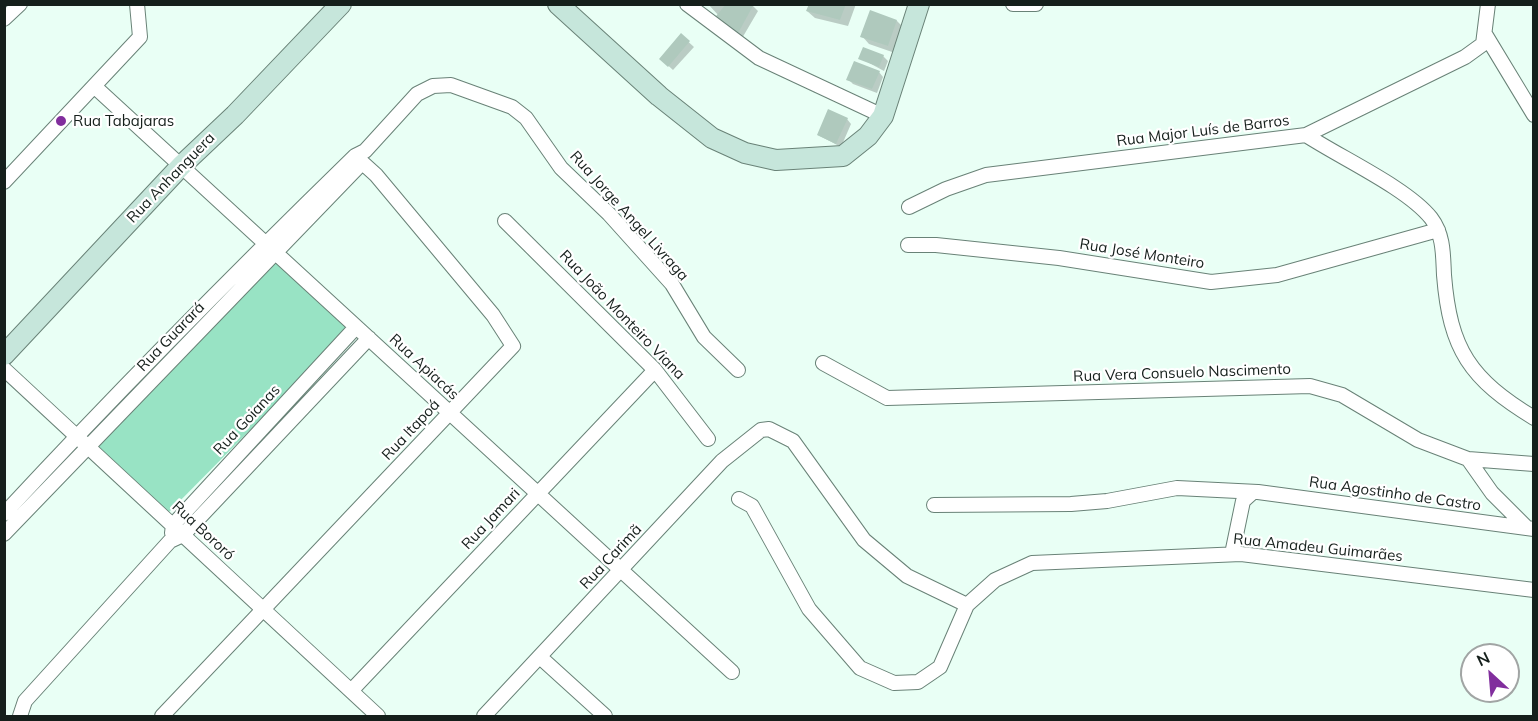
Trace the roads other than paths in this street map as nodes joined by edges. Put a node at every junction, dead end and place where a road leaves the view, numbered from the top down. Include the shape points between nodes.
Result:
1 (20, 4) edge
2 (137, 4) edge
3 (341, 4) edge
4 (558, 4) edge
5 (687, 4) edge
6 (919, 4) edge
7 (1012, 4) edge
8 (1036, 4) edge
9 (1488, 4) edge
10 (4, 20) edge
11 (1485, 34) junction
12 (94, 86) junction
13 (417, 94) joint
14 (1533, 115) edge
15 (883, 116) junction
16 (1306, 135) junction
17 (361, 157) junction
18 (181, 166) junction
19 (4, 182) edge
20 (909, 207) dead end
21 (505, 221) dead end
22 (1438, 230) junction
23 (908, 245) dead end
24 (271, 249) junction
25 (212, 309) junction
26 (356, 327) junction
27 (369, 338) junction
28 (4, 355) edge
29 (824, 363) dead end
30 (4, 369) edge
31 (656, 370) junction
32 (738, 370) dead end
33 (450, 413) junction
34 (1533, 418) edge
35 (76, 436) junction
36 (708, 439) dead end
37 (87, 446) junction
38 (1468, 459) junction
39 (1533, 464) edge
40 (1253, 492) junction
41 (538, 494) junction
42 (739, 499) dead end
43 (933, 505) dead end
44 (4, 514) edge
45 (173, 525) junction
46 (1532, 530) edge
47 (4, 534) edge
48 (177, 538) junction
49 (1233, 554) junction
50 (621, 570) junction
51 (1533, 590) edge
52 (967, 605) junction
53 (264, 610) junction
54 (540, 657) junction
55 (732, 672) dead end
56 (351, 691) junction
57 (20, 717) edge
58 (162, 717) edge
59 (378, 717) edge
60 (484, 717) edge
61 (605, 717) edge

1 - 10 street
2 - 12 street via 140,37
3 - 18 street, Rua Anhanguera
4 - 15 street via 659,96 712,138 745,153 777,160 843,156 868,136
5 - 15 street via 759,58
6 - 15 street
7 - 8 street
9 - 11 street
11 - 14 street
11 - 16 street, Rua Major Luís de Barros via 1483,44 1465,57
12 - 18 street, Rua Apiacás
12 - 19 street
13 - 17 street, Rua Guarará
13 - 32 street, Rua Jorge Angel Livraga via 433,86 451,85 498,100 526,118 561,168 672,284 704,337
16 - 20 street, Rua Major Luís de Barros via 986,175
16 - 22 street via 1414,200
17 - 24 street, Rua Guarará
17 - 33 street, Rua Itapoá via 493,315 513,346
18 - 24 street, Rua Apiacás
18 - 28 street, Rua Anhanguera
21 - 31 street, Rua João Monteiro Viana
22 - 23 street, Rua José Monteiro via 1277,275 1211,282 1059,258
22 - 34 street via 1454,336 1461,353 1485,383
24 - 25 street, Rua Guarará
24 - 26 street, Rua Apiacás
25 - 35 street, Rua Guarará
25 - 37 street, Rua Guarará
26 - 27 street, Rua Apiacás
26 - 45 street, Rua Goianas
27 - 33 street, Rua Apiacás
27 - 48 street
29 - 38 street, Rua Vera Consuelo Nascimento via 887,398 1310,386 1342,395 1418,440
30 - 35 street, Rua Bororó
31 - 36 street, Rua João Monteiro Viana
31 - 41 street, Rua Jamari
33 - 41 street, Rua Apiacás
33 - 53 street, Rua Itapoá
35 - 37 street, Rua Bororó
35 - 44 street, Rua Guarará
37 - 45 street, Rua Bororó
37 - 47 street, Rua Guarará
38 - 39 street, Rua Vera Consuelo Nascimento
38 - 46 street via 1492,493
40 - 43 street, Rua Agostinho de Castro via 1177,488 1071,504
40 - 46 street, Rua Agostinho de Castro
40 - 49 street via 1243,501
41 - 50 street, Rua Apiacás
41 - 56 street, Rua Jamari
42 - 52 street, Rua Amadeu Guimarães via 752,506 809,609 860,668 894,682 918,682 940,667
45 - 48 street, Rua Bororó
48 - 53 street, Rua Bororó
48 - 57 street via 25,701
49 - 51 street, Rua Amadeu Guimarães
49 - 52 street, Rua Amadeu Guimarães via 1032,563 995,580
50 - 52 street, Rua Carimã via 722,461 761,430 768,429 793,441 864,540 907,576
50 - 54 street, Rua Carimã
50 - 55 street, Rua Apiacás
53 - 56 street, Rua Bororó
53 - 58 street, Rua Itapoá
54 - 60 street, Rua Carimã
54 - 61 street
56 - 59 street, Rua Bororó

